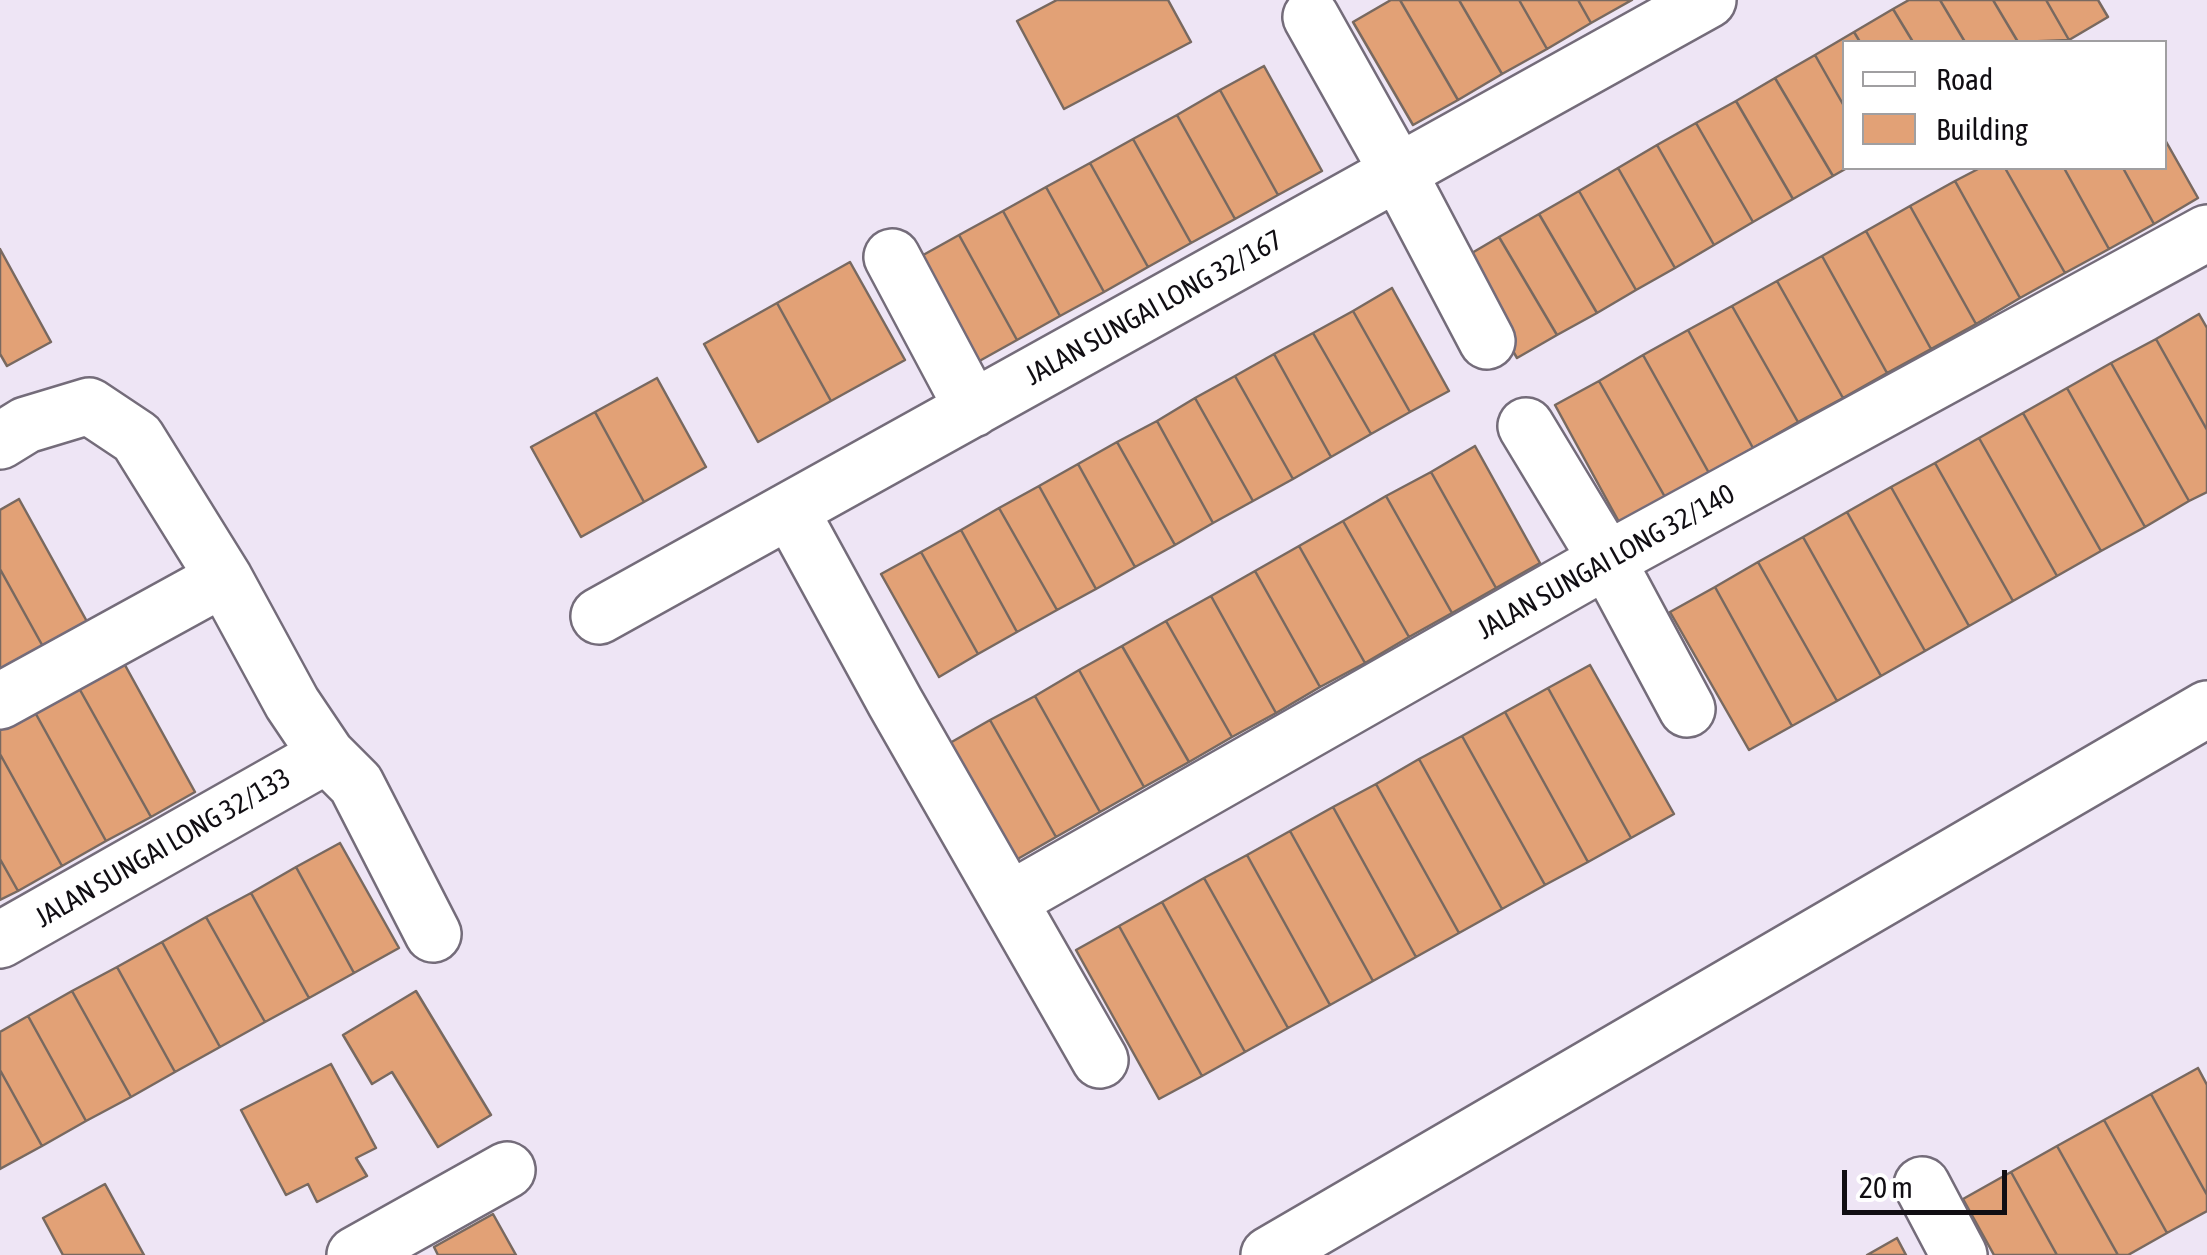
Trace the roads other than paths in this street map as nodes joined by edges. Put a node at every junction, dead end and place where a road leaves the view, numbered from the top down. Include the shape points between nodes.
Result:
1 (1708, 0) edge
2 (1312, 17) dead end
3 (1398, 172) junction
4 (2207, 233) edge
5 (892, 257) dead end
6 (1487, 341) dead end
7 (973, 409) junction
8 (1526, 426) dead end
9 (0, 440) edge
10 (790, 510) junction
11 (1607, 560) junction
12 (224, 578) junction
13 (599, 616) dead end
14 (0, 701) edge
15 (1687, 709) dead end
16 (2207, 709) edge
17 (327, 755) junction
18 (1010, 900) junction
19 (432, 934) dead end
20 (0, 940) edge
21 (1100, 1060) dead end
22 (507, 1170) dead end
23 (1922, 1185) dead end
24 (355, 1255) edge
25 (1269, 1255) edge
26 (1959, 1255) edge

1 - 3 street, JALAN SUNGAI LONG 32/167
2 - 3 street
3 - 6 street
3 - 7 street, JALAN SUNGAI LONG 32/167
4 - 11 street, JALAN SUNGAI LONG 32/140
5 - 7 street
7 - 10 street, JALAN SUNGAI LONG 32/167
8 - 11 street
9 - 12 street via 89,406 137,438
10 - 13 street, JALAN SUNGAI LONG 32/167
10 - 18 street
11 - 15 street
11 - 18 street, JALAN SUNGAI LONG 32/140
12 - 14 street
12 - 17 street
16 - 25 street
17 - 19 street via 356,784
17 - 20 street, JALAN SUNGAI LONG 32/133
18 - 21 street
22 - 24 street
23 - 26 street

